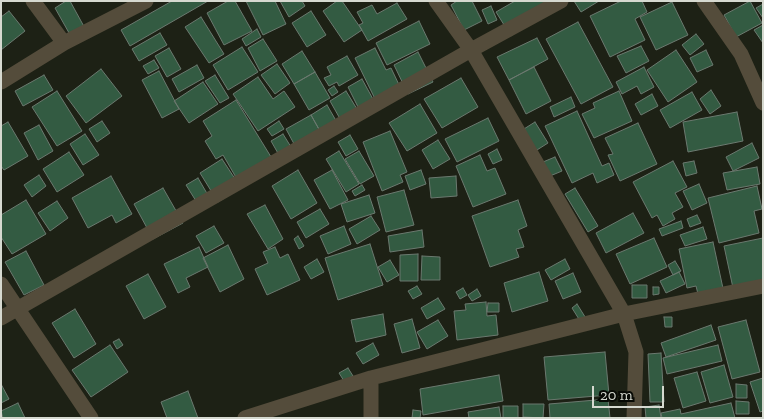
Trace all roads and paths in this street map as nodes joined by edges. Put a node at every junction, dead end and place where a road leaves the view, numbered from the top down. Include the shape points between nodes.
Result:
1 (34, 1) edge
2 (146, 1) edge
3 (436, 1) edge
4 (561, 1) edge
5 (704, 1) edge
6 (64, 43) junction
7 (471, 50) junction
8 (1, 82) edge
9 (763, 103) edge
10 (1, 284) edge
11 (763, 286) edge
12 (17, 310) junction
13 (624, 314) junction
14 (1, 318) edge
15 (371, 378) junction
16 (91, 418) edge
17 (245, 418) edge
18 (371, 418) edge
19 (634, 418) edge

1 - 6 street
2 - 6 street
3 - 7 street
4 - 7 street
5 - 9 street via 741,54
6 - 8 street
7 - 12 street
7 - 13 street
10 - 12 street
11 - 13 street
12 - 14 street
12 - 16 street
13 - 15 street
13 - 19 street via 636,352
15 - 17 street
15 - 18 street

